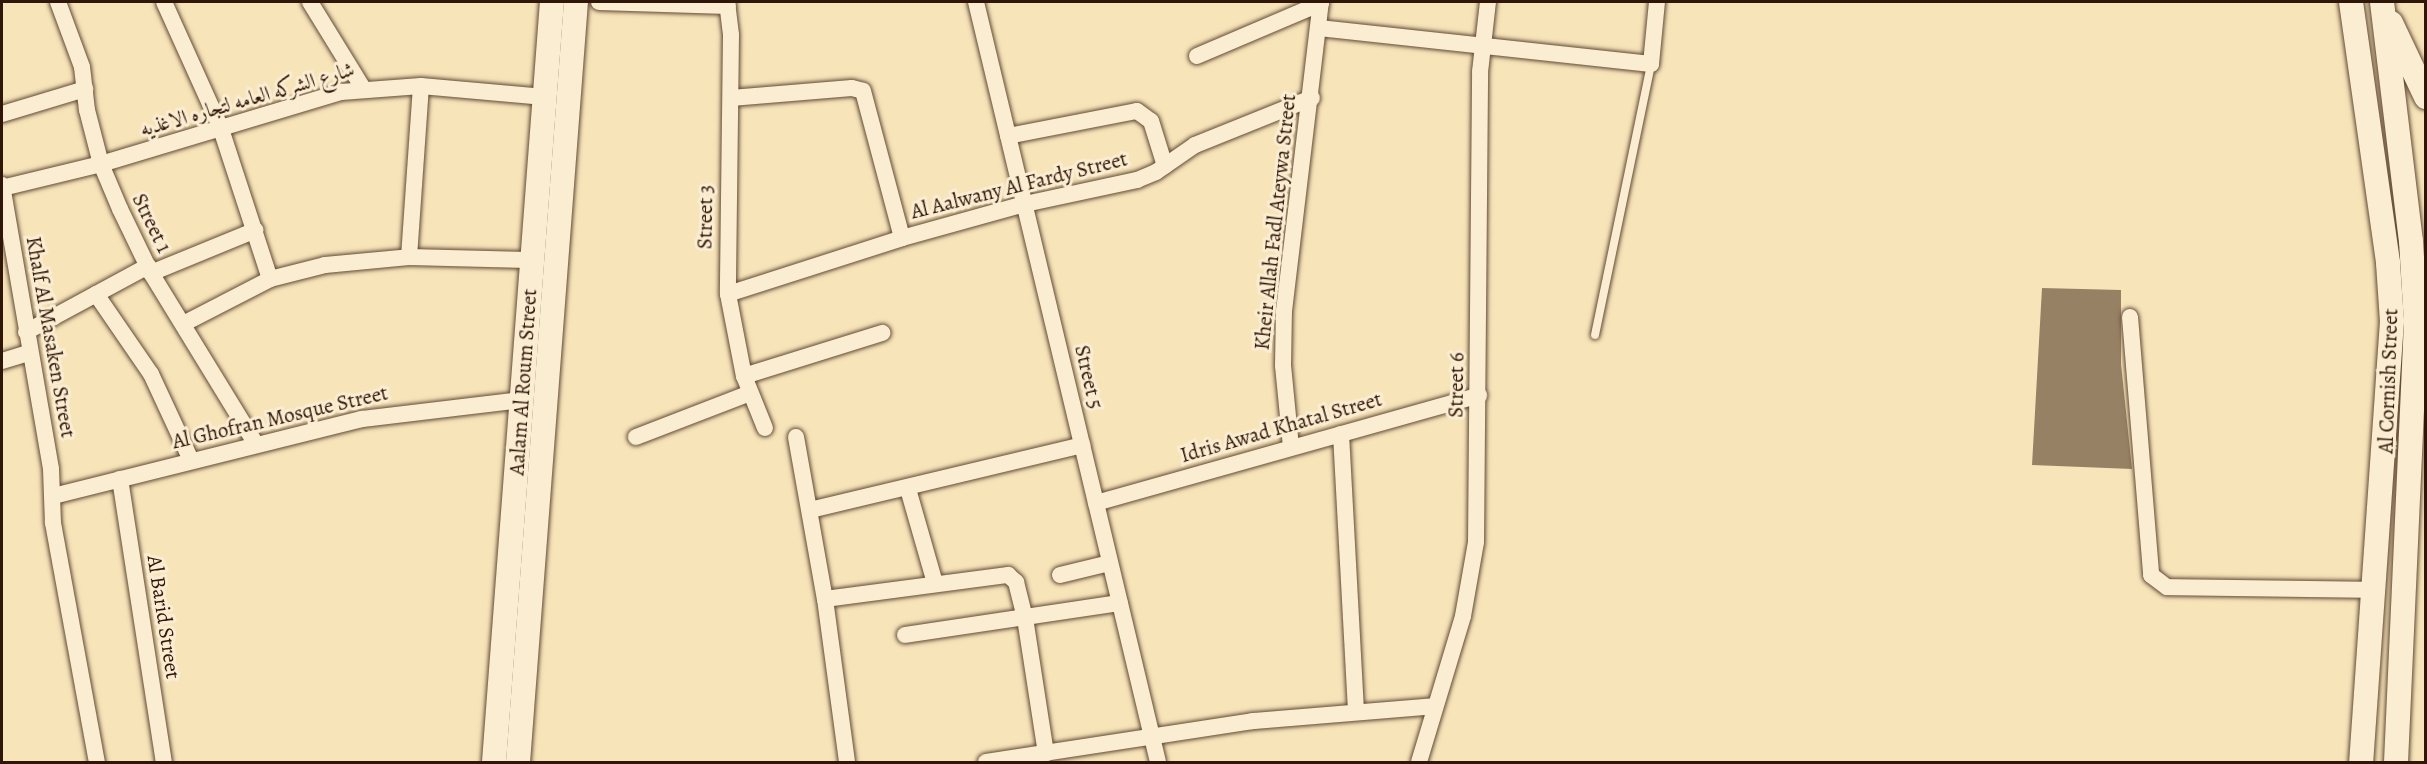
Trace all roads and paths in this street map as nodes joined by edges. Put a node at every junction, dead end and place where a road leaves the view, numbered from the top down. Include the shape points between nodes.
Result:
1 (58, 2) edge
2 (164, 2) edge
3 (310, 2) edge
4 (552, 2) edge
5 (576, 2) edge
6 (599, 2) edge
7 (976, 2) edge
8 (1321, 2) edge
9 (1488, 2) edge
10 (1656, 2) edge
11 (2351, 2) edge
12 (2382, 2) edge
13 (728, 4) edge
14 (1320, 28) junction
15 (1481, 46) junction
16 (1197, 56) dead end
17 (1651, 64) junction
18 (421, 87) junction
19 (363, 88) junction
20 (85, 89) junction
21 (545, 97) junction
22 (2426, 97) edge
23 (731, 98) junction
24 (1312, 98) junction
25 (2, 114) edge
26 (220, 126) junction
27 (1008, 135) junction
28 (101, 164) junction
29 (1165, 166) junction
30 (2, 187) edge
31 (1025, 204) junction
32 (256, 230) junction
33 (902, 238) junction
34 (558, 244) junction
35 (533, 251) junction
36 (409, 257) junction
37 (8, 258) edge
38 (150, 269) junction
39 (270, 279) junction
40 (96, 294) junction
41 (728, 294) junction
42 (2130, 317) dead end
43 (183, 324) junction
44 (26, 332) junction
45 (882, 333) dead end
46 (1595, 335) dead end
47 (29, 353) junction
48 (2, 361) edge
49 (744, 376) junction
50 (750, 393) junction
51 (1479, 395) junction
52 (522, 400) junction
53 (765, 428) dead end
54 (1341, 434) junction
55 (636, 437) dead end
56 (796, 437) dead end
57 (255, 443) junction
58 (1082, 445) junction
59 (1291, 447) junction
60 (191, 460) junction
61 (120, 479) junction
62 (908, 489) junction
63 (2426, 492) edge
64 (53, 496) junction
65 (1096, 503) junction
66 (810, 510) junction
67 (1110, 563) junction
68 (1060, 575) dead end
69 (2403, 578) junction
70 (935, 583) junction
71 (2375, 590) junction
72 (825, 599) junction
73 (1120, 603) junction
74 (1025, 618) junction
75 (905, 635) dead end
76 (1434, 705) junction
77 (1356, 711) junction
78 (1152, 737) junction
79 (1056, 756) edge
80 (97, 762) edge
81 (164, 762) edge
82 (494, 762) edge
83 (518, 762) edge
84 (847, 762) edge
85 (986, 762) edge
86 (1158, 762) edge
87 (1419, 762) edge
88 (2361, 762) edge
89 (2396, 762) edge

1 - 20 street, Street 1 via 82,67
2 - 26 street
3 - 19 street
4 - 21 street, Aalam Al Roum Street
5 - 34 street, Aalam Al Roum Street
6 - 13 street
7 - 27 street, Street 5
8 - 14 street, Kheir Allah Fadl Ateywa Street
8 - 16 street
9 - 15 street, Street 6
10 - 17 street
11 - 71 street, Al Cornish Street via 2388,263 2392,321
12 - 22 street
12 - 69 street, Al Cornish Street via 2415,295 2415,376
13 - 23 street, Street 3
14 - 15 street
14 - 24 street, Kheir Allah Fadl Ateywa Street
15 - 17 street
15 - 51 street, Street 6
17 - 46 lane
18 - 19 street, شارع الشركه العامه لتجاره الاغذيه
18 - 21 street, شارع الشركه العامه لتجاره الاغذيه
18 - 36 street
19 - 26 street, شارع الشركه العامه لتجاره الاغذيه
20 - 25 street
20 - 28 street, Street 1
21 - 35 street, Aalam Al Roum Street
23 - 33 street via 852,88 863,91
23 - 41 street, Street 3
24 - 29 street, Al Aalwany Al Fardy Street via 1195,145
24 - 59 street, Kheir Allah Fadl Ateywa Street via 1283,330
26 - 28 street, شارع الشركه العامه لتجاره الاغذيه
26 - 32 street
27 - 29 street via 1137,111 1151,121
27 - 31 street, Street 5
28 - 30 street, شارع الشركه العامه لتجاره الاغذيه
28 - 38 street, Street 1
29 - 31 street, Al Aalwany Al Fardy Street via 1137,180
30 - 37 street, Khalf Al Masaken Street
31 - 33 street, Al Aalwany Al Fardy Street
31 - 58 street, Street 5
32 - 38 street
32 - 39 street
33 - 41 street, Al Aalwany Al Fardy Street
34 - 35 street
34 - 83 street, Aalam Al Roum Street
35 - 36 street
35 - 52 street, Aalam Al Roum Street
36 - 39 street via 352,261
37 - 44 street, Khalf Al Masaken Street
38 - 40 street
38 - 43 street, Street 1
39 - 43 street
40 - 44 street
40 - 60 street via 151,374
41 - 49 street, Street 3
42 - 71 street via 2151,575 2167,587
43 - 57 street, Street 1
44 - 47 street, Khalf Al Masaken Street
45 - 49 street
47 - 48 street
47 - 64 street, Khalf Al Masaken Street
49 - 50 street, Street 3
50 - 53 street, Street 3
50 - 55 street
51 - 54 street, Idris Awad Khatal Street
51 - 76 street, Street 6 via 1473,567
52 - 57 street, Al Ghofran Mosque Street via 392,414
52 - 82 street, Aalam Al Roum Street
54 - 59 street, Idris Awad Khatal Street
54 - 77 street
56 - 66 street
57 - 60 street, Al Ghofran Mosque Street
58 - 62 street
58 - 65 street, Street 5
59 - 65 street, Idris Awad Khatal Street
60 - 61 street, Al Ghofran Mosque Street
61 - 64 street, Al Ghofran Mosque Street
61 - 81 street, Al Barid Street
62 - 66 street
62 - 70 street
63 - 69 street
64 - 80 street, Khalf Al Masaken Street via 53,523
65 - 67 street, Street 5
66 - 72 street
67 - 68 street
67 - 73 street, Street 5
69 - 89 street, Al Cornish Street
70 - 72 street
70 - 74 street via 1008,575 1016,582
71 - 88 street, Al Cornish Street
72 - 84 street
73 - 74 street
73 - 78 street, Street 5
74 - 75 street
74 - 79 street
76 - 77 street
76 - 87 street, Street 6
77 - 78 street
78 - 79 street
78 - 86 street, Street 5
79 - 85 street

